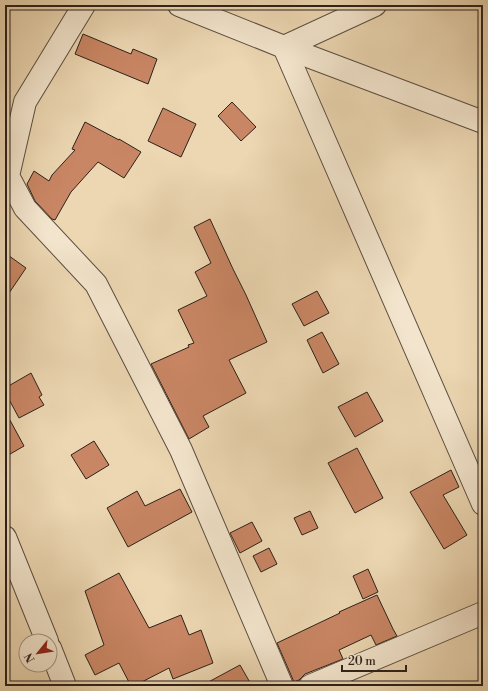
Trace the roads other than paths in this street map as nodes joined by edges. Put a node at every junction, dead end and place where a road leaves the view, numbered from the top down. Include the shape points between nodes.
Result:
1 (84, 5) edge
2 (179, 5) edge
3 (375, 5) edge
4 (284, 47) junction
5 (483, 122) edge
6 (7, 179) edge
7 (483, 504) edge
8 (5, 537) edge
9 (483, 613) edge
10 (44, 633) edge
11 (58, 668) edge
12 (65, 686) edge
13 (282, 686) edge
14 (310, 686) edge

1 - 6 street via 25,102
2 - 4 street
3 - 4 street
4 - 5 street
4 - 7 street
6 - 13 street via 25,208 96,284 181,450
8 - 10 street
9 - 14 street
11 - 12 street

